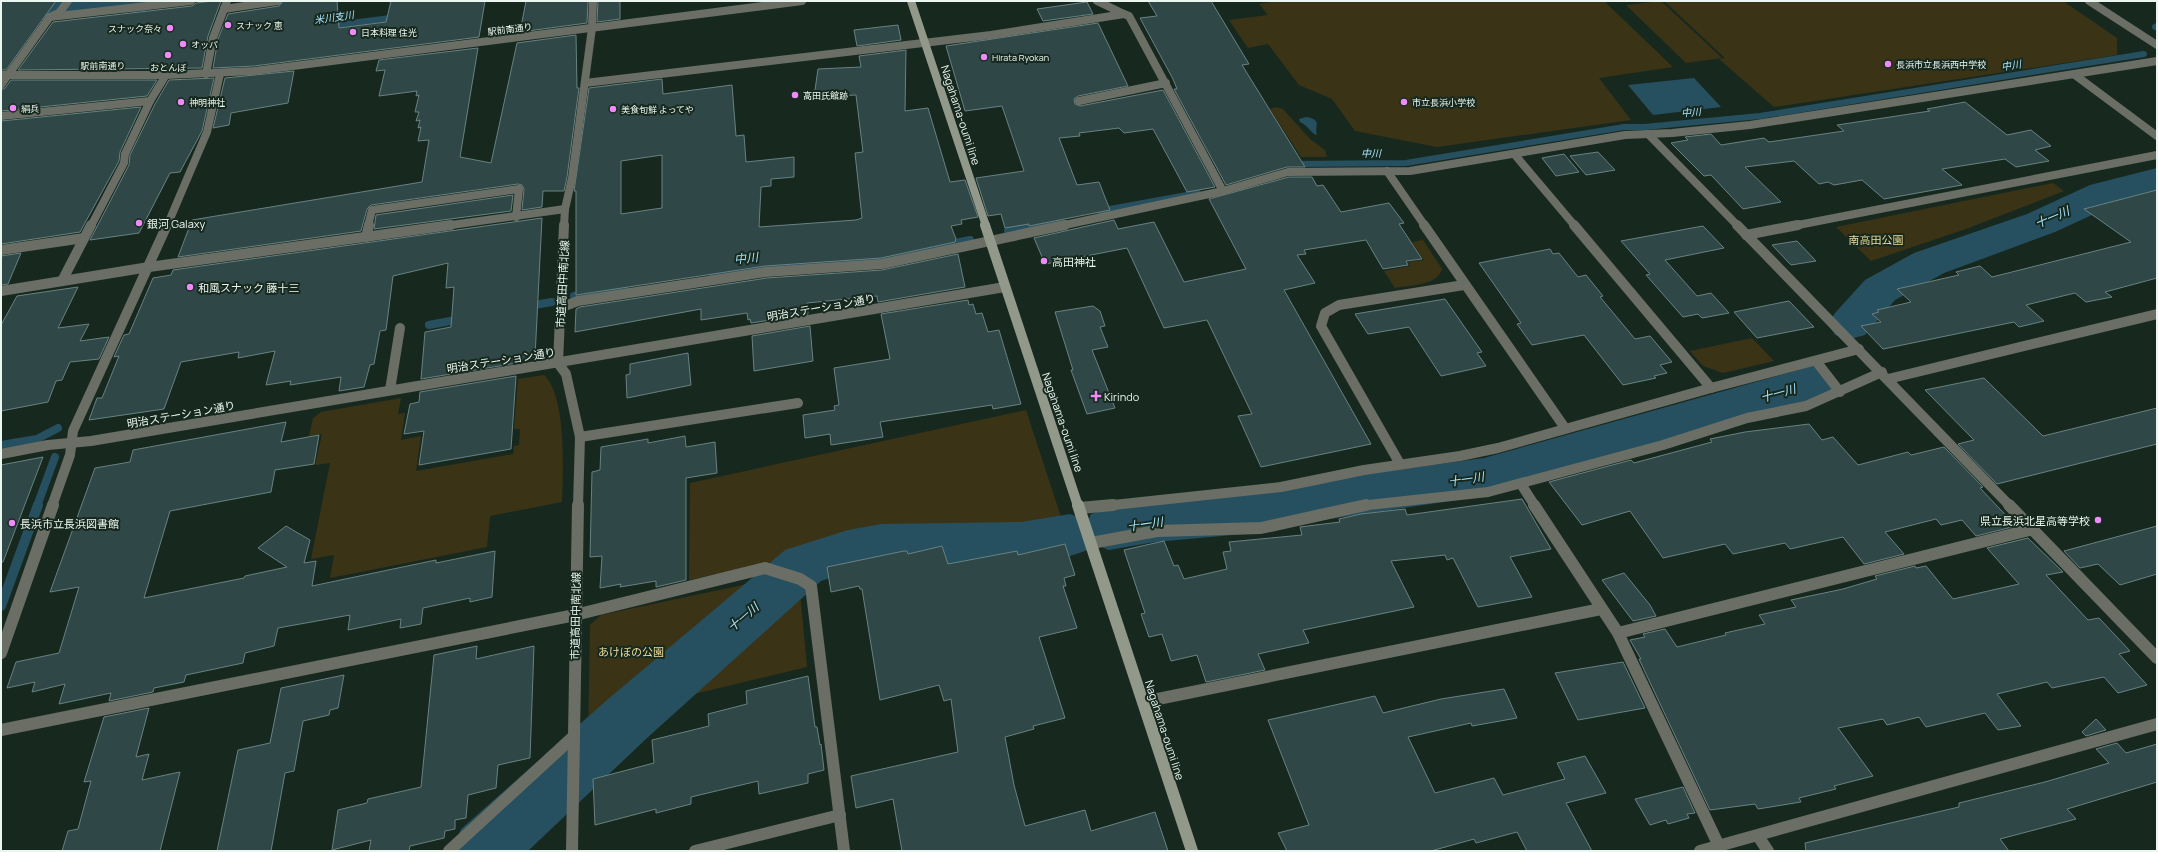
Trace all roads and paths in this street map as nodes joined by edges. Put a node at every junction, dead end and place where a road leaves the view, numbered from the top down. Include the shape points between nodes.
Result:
1 (68, 1) edge
2 (192, 1) edge
3 (278, 1) edge
4 (593, 1) edge
5 (802, 1) edge
6 (910, 1) edge
7 (1097, 1) edge
8 (2089, 1) edge
9 (225, 5) edge
10 (1124, 14) junction
11 (50, 17) junction
12 (592, 28) junction
13 (924, 42) junction
14 (2157, 45) edge
15 (2157, 61) edge
16 (206, 74) junction
17 (220, 74) junction
18 (5, 75) edge
19 (166, 75) junction
20 (2075, 75) junction
21 (585, 83) junction
22 (1166, 83) junction
23 (1, 85) edge
24 (150, 101) junction
25 (1079, 101) dead end
26 (1, 116) edge
27 (1648, 134) junction
28 (2157, 136) edge
29 (1515, 155) junction
30 (2157, 155) edge
31 (1387, 171) junction
32 (1223, 190) junction
33 (566, 209) junction
34 (516, 216) junction
35 (1746, 235) junction
36 (84, 238) junction
37 (366, 238) junction
38 (990, 240) junction
39 (1, 250) edge
40 (149, 267) junction
41 (62, 281) junction
42 (1464, 284) junction
43 (1005, 287) junction
44 (1, 291) edge
45 (562, 307) junction
46 (2157, 314) edge
47 (400, 328) dead end
48 (1859, 349) junction
49 (1816, 361) junction
50 (558, 363) junction
51 (1881, 372) junction
52 (1711, 388) junction
53 (1837, 389) junction
54 (390, 390) junction
55 (798, 403) dead end
56 (1565, 428) junction
57 (580, 438) junction
58 (72, 443) junction
59 (1, 454) edge
60 (1400, 464) junction
61 (1522, 484) junction
62 (1080, 508) junction
63 (2033, 529) junction
64 (1091, 543) junction
65 (1602, 610) junction
66 (575, 614) junction
67 (1618, 633) junction
68 (1, 653) edge
69 (2157, 658) edge
70 (1143, 702) junction
71 (2157, 724) edge
72 (1, 730) edge
73 (573, 737) junction
74 (840, 815) junction
75 (1758, 836) junction
76 (1719, 846) junction
77 (449, 851) edge
78 (572, 851) edge
79 (695, 851) edge
80 (844, 851) edge
81 (1192, 851) edge
82 (1700, 851) edge
83 (1768, 851) edge

1 - 11 street via 59,13
2 - 11 street
3 - 9 street
4 - 12 street, 市道高田中南北線
5 - 12 street, 駅前南通り
6 - 13 main road, Nagahama-oumi line
7 - 10 street
8 - 14 street
9 - 16 street via 213,38
10 - 13 street via 991,35
10 - 22 street via 1129,16
11 - 18 street
12 - 17 street, 駅前南通り
12 - 21 street, 市道高田中南北線
13 - 21 street
13 - 38 main road, Nagahama-oumi line
15 - 20 street
16 - 17 street, 駅前南通り
16 - 19 street, 駅前南通り
17 - 40 street via 207,132
18 - 19 street, 駅前南通り
18 - 23 street
19 - 24 street
20 - 27 street via 1750,125
20 - 28 street
21 - 33 street, 市道高田中南北線
22 - 25 street
22 - 32 street
24 - 26 street
24 - 36 street via 125,154 124,163
27 - 29 street via 1625,135
27 - 35 street
29 - 31 street via 1410,171
29 - 52 street
30 - 35 street
31 - 32 street via 1288,172
31 - 42 street
32 - 38 street
33 - 34 street
33 - 45 street, 市道高田中南北線
34 - 37 street
34 - 37 street via 519,189 372,210
35 - 48 street
36 - 39 street
36 - 41 street
37 - 40 street
38 - 43 main road, Nagahama-oumi line
38 - 45 street via 882,264 712,278 578,301
40 - 41 street
40 - 58 street via 73,431
41 - 44 street
42 - 56 street
42 - 60 street via 1339,305 1325,314 1321,326
43 - 50 street, 明治ステーション通り
43 - 62 main road, Nagahama-oumi line
45 - 50 street, 市道高田中南北線
46 - 51 street
47 - 54 street
48 - 49 street
48 - 51 street
49 - 52 street
49 - 53 street
50 - 54 street, 明治ステーション通り
50 - 57 street, 市道高田中南北線 via 566,374
51 - 53 street
51 - 63 street
52 - 56 street
53 - 61 street via 1806,406 1747,418 1663,446
54 - 58 street, 明治ステーション通り
55 - 57 street
56 - 60 street via 1498,448
57 - 66 street, 市道高田中南北線
58 - 59 street, 明治ステーション通り
58 - 68 street
60 - 62 street via 1258,490
61 - 64 street via 1454,496 1361,505 1261,528 1157,531
61 - 65 street
62 - 64 main road, Nagahama-oumi line
63 - 67 street
63 - 69 street
64 - 70 main road, Nagahama-oumi line
65 - 67 street
65 - 70 street
66 - 72 street
66 - 73 street, 市道高田中南北線
66 - 74 street via 765,568 800,579 811,586
67 - 76 street
70 - 81 main road, Nagahama-oumi line
71 - 75 street
73 - 77 street
73 - 78 street, 市道高田中南北線
74 - 79 street
74 - 80 street
75 - 76 street
75 - 83 street
76 - 82 street

